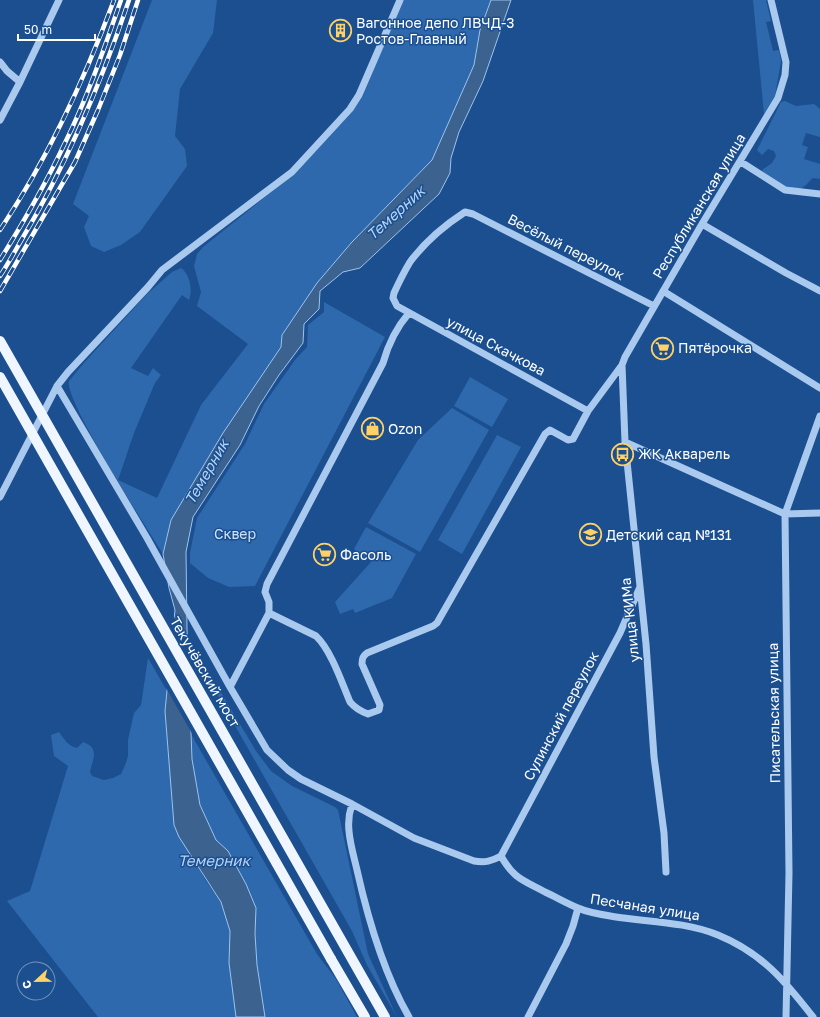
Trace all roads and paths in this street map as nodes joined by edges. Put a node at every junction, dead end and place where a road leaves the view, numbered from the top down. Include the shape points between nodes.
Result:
1 (59, 0) edge
2 (400, 0) edge
3 (771, 0) edge
4 (0, 62) edge
5 (20, 82) junction
6 (0, 120) edge
7 (740, 162) junction
8 (820, 194) edge
9 (702, 224) junction
10 (663, 290) junction
11 (820, 291) edge
12 (394, 302) joint
13 (654, 306) junction
14 (409, 313) junction
15 (0, 341) edge
16 (622, 365) junction
17 (0, 376) edge
18 (57, 386) junction
19 (820, 388) edge
20 (588, 411) junction
21 (820, 416) edge
22 (625, 442) junction
23 (0, 497) edge
24 (820, 512) edge
25 (785, 514) junction
26 (640, 587) junction
27 (269, 613) junction
28 (230, 688) junction
29 (352, 804) junction
30 (501, 856) junction
31 (666, 872) dead end
32 (578, 908) junction
33 (787, 985) junction
34 (365, 1017) edge
35 (385, 1017) edge
36 (409, 1017) edge
37 (528, 1017) edge
38 (786, 1017) edge
39 (814, 1017) edge

1 - 5 street
2 - 18 street via 359,95 350,109 292,172 162,270
3 - 7 street, Республиканская улица via 786,62 785,75 778,98
4 - 5 street
5 - 6 street
7 - 8 street via 785,190
7 - 9 street, Республиканская улица
9 - 10 street, Республиканская улица
9 - 11 street
10 - 13 street, Республиканская улица
10 - 19 street
12 - 13 street, Весёлый переулок via 394,293 404,272 417,254 465,212
12 - 14 street, улица Скачкова
13 - 16 street, Республиканская улица
14 - 20 street, улица Скачкова
14 - 27 street via 386,349 383,363 267,584 265,592 269,602
15 - 35 main road, Текучёвский мост, bridge
16 - 20 street, Республиканская улица
16 - 22 street, улица КИМа
17 - 34 main road, bridge
18 - 23 street
18 - 28 street via 147,538
20 - 27 street, Республиканская улица via 571,440 550,430 545,434 437,623 364,655 362,664 380,705 379,710 368,714 353,706 322,641
21 - 25 street, Писательская улица
22 - 25 street
22 - 26 street, улица КИМа
24 - 25 street
25 - 33 street, Писательская улица via 789,873
26 - 30 street, Сулинский переулок via 620,632
26 - 31 street, улица КИМа
27 - 28 street
28 - 29 street via 277,761 301,779
29 - 30 street via 414,838 474,861 491,861
29 - 36 street via 349,832 362,893 378,948
30 - 32 street, Песчаная улица via 508,869 517,877
32 - 33 street, Песчаная улица via 616,917 701,928 755,955
32 - 37 street via 566,944
33 - 38 street, Писательская улица
33 - 39 street, Песчаная улица

